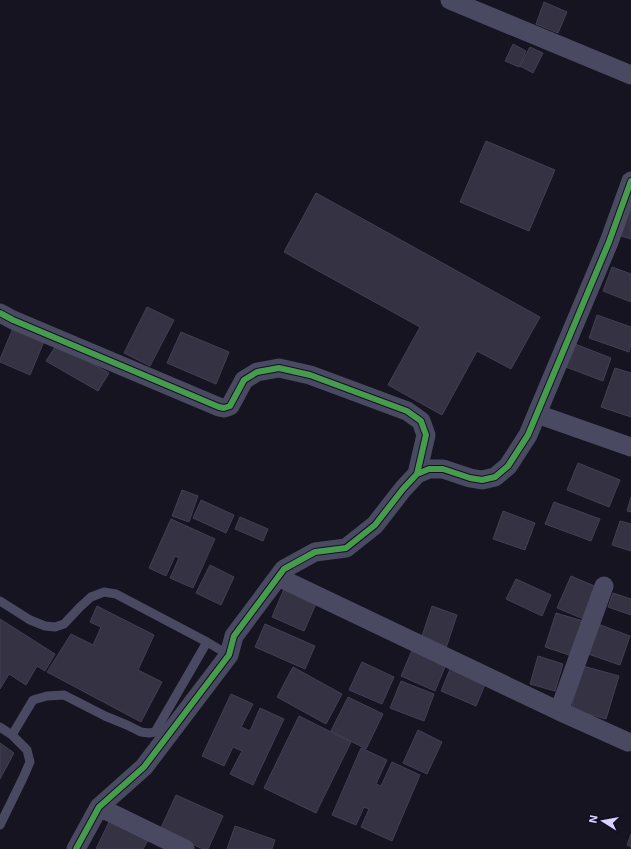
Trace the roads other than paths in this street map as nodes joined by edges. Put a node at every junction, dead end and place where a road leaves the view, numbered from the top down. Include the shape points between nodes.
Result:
1 (450, 0) edge
2 (631, 75) edge
3 (631, 181) edge
4 (0, 313) edge
5 (537, 414) junction
6 (631, 447) edge
7 (417, 474) junction
8 (278, 577) junction
9 (604, 586) dead end
10 (0, 601) edge
11 (207, 642) junction
12 (229, 655) junction
13 (559, 711) junction
14 (0, 728) edge
15 (12, 735) junction
16 (628, 742) dead end
17 (99, 807) junction
18 (0, 825) edge
19 (76, 849) edge
20 (185, 849) edge

1 - 2 street
3 - 5 street via 609,242
4 - 7 street via 218,407 230,406 244,380 257,372 279,368 310,374 407,411 421,421 426,435
5 - 6 street
5 - 7 street via 528,435 508,466 495,477 482,480 443,469 429,469
7 - 8 street via 375,525 346,548 316,552 284,569
8 - 12 street via 234,636
8 - 13 street
9 - 13 street
10 - 11 lane via 30,620 55,628 64,624 91,597 104,592 116,594
11 - 12 lane
11 - 15 lane via 155,732 141,732 64,694 33,700
12 - 17 street via 144,767
13 - 16 street
14 - 15 lane
15 - 18 lane via 27,750 30,762
17 - 19 street
17 - 20 street

